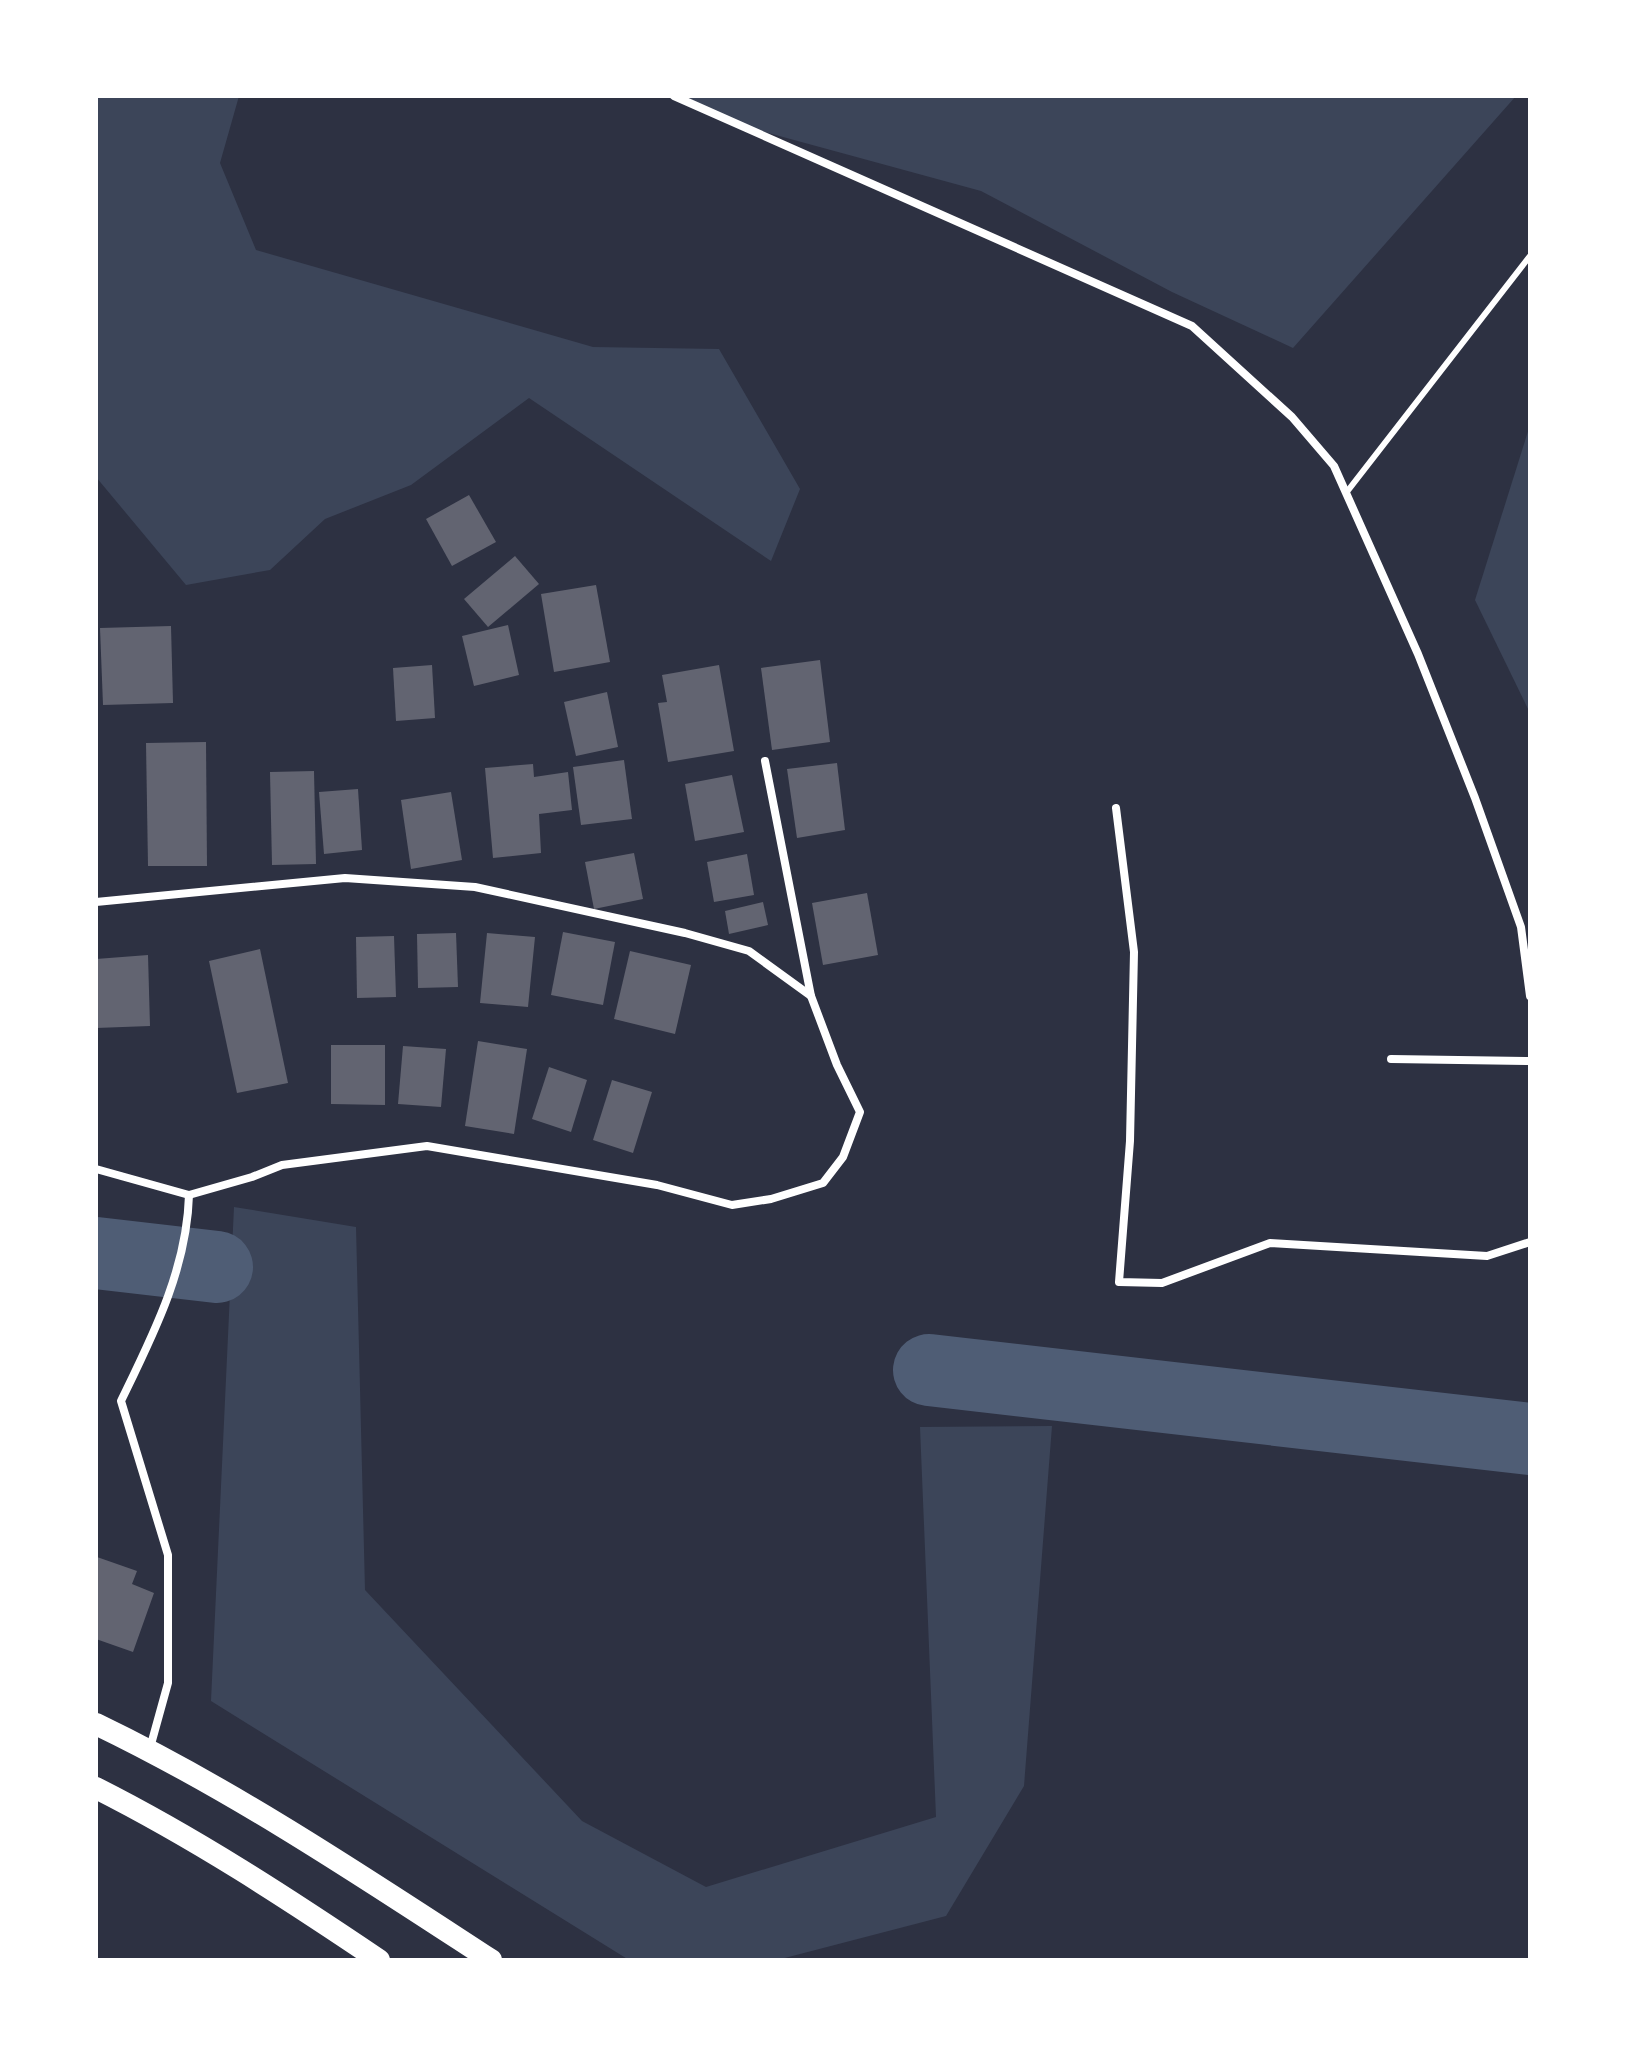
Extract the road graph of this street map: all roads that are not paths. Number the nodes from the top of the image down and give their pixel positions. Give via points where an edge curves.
1 (674, 96) edge
2 (1530, 256) edge
3 (1346, 493) junction
4 (765, 761) dead end
5 (1116, 808) dead end
6 (96, 902) edge
7 (811, 996) junction
8 (1530, 996) edge
9 (1391, 1059) dead end
10 (1530, 1061) edge
11 (96, 1169) edge
12 (189, 1195) junction
13 (1530, 1242) edge
14 (96, 1724) edge
15 (149, 1750) junction
16 (96, 1788) edge
17 (379, 1960) edge
18 (491, 1960) edge

1 - 3 street via 1192,326 1292,417 1334,466
2 - 3 lane
3 - 8 street via 1475,798 1521,927
4 - 7 street
5 - 13 street via 1134,952 1130,1141 1119,1282 1162,1283 1270,1243 1487,1256
6 - 7 street via 345,878 475,887 749,951
7 - 12 street via 860,1112 843,1157 823,1183 732,1205 657,1185 427,1146 282,1165
9 - 10 street
11 - 12 street
12 - 15 street via 188,1223 166,1308 121,1401 168,1555 168,1683
14 - 15 highway
15 - 18 highway via 282,1825
16 - 17 highway via 251,1874

